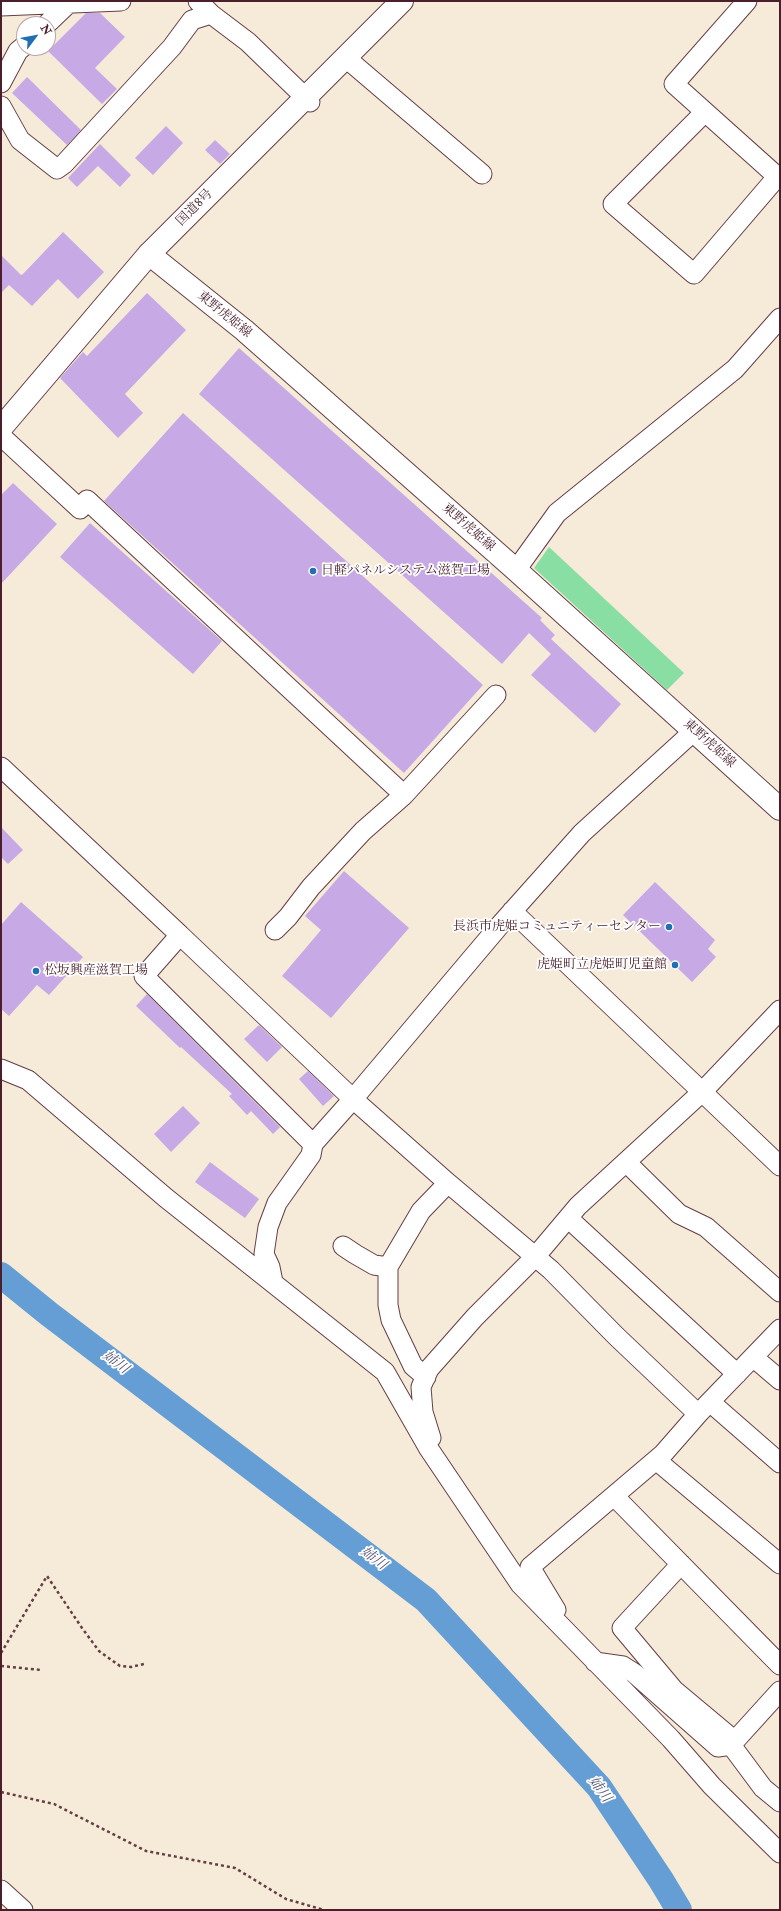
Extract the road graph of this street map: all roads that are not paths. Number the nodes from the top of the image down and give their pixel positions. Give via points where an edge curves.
1 (121, 1) edge
2 (198, 1) edge
3 (402, 1) edge
4 (747, 1) edge
5 (70, 2) edge
6 (1, 6) edge
7 (211, 14) junction
8 (55, 16) edge
9 (16, 55) edge
10 (346, 58) junction
11 (1, 84) edge
12 (308, 100) junction
13 (1, 106) edge
14 (705, 112) junction
15 (482, 174) dead end
16 (779, 178) edge
17 (149, 254) junction
18 (780, 318) edge
19 (1, 428) edge
20 (1, 436) edge
21 (516, 570) junction
22 (496, 695) dead end
23 (694, 731) junction
24 (1, 767) edge
25 (404, 795) junction
26 (780, 809) edge
27 (512, 911) junction
28 (275, 930) dead end
29 (180, 935) junction
30 (780, 1010) edge
31 (1, 1069) edge
32 (702, 1092) junction
33 (353, 1099) junction
34 (313, 1144) junction
35 (626, 1162) junction
36 (780, 1166) edge
37 (448, 1183) junction
38 (568, 1218) junction
39 (343, 1246) dead end
40 (535, 1257) junction
41 (388, 1268) junction
42 (273, 1282) junction
43 (780, 1292) edge
44 (780, 1329) edge
45 (753, 1357) junction
46 (737, 1374) junction
47 (426, 1376) junction
48 (780, 1380) edge
49 (704, 1408) junction
50 (435, 1457) junction
51 (656, 1460) junction
52 (780, 1463) edge
53 (614, 1496) junction
54 (681, 1564) junction
55 (780, 1564) edge
56 (568, 1634) junction
57 (595, 1662) junction
58 (780, 1665) edge
59 (780, 1691) edge
60 (733, 1743) junction
61 (780, 1802) edge
62 (773, 1841) edge
63 (780, 1853) edge
64 (1, 1890) edge
65 (23, 1910) edge

1 - 5 street
2 - 7 street
3 - 10 main road, 国道8号
4 - 14 street via 674,84
5 - 6 street
5 - 8 street
7 - 12 street via 248,42
7 - 13 street via 192,20 172,47 64,164 57,168 20,140
9 - 11 street
10 - 12 main road, 国道8号
10 - 15 street
12 - 17 main road, 国道8号
14 - 16 street
14 - 16 street via 613,204 694,274
17 - 19 main road, 国道8号
17 - 21 main road, 東野虎姫線 via 244,330
18 - 21 street via 735,369 557,513
20 - 25 street via 80,509 86,500
21 - 23 main road, 東野虎姫線
22 - 25 street
23 - 26 main road, 東野虎姫線
23 - 27 street via 582,833
24 - 29 street
25 - 28 street via 363,831
27 - 32 street
27 - 33 street
29 - 33 street
29 - 34 street via 144,976
30 - 32 street
31 - 42 street via 28,1080 166,1198
32 - 35 street
32 - 36 street
33 - 34 street
33 - 37 street
34 - 42 street via 311,1155 277,1203 268,1227 264,1254
35 - 38 street
35 - 43 street via 679,1214 706,1227
37 - 40 street
37 - 41 street via 421,1211
38 - 40 street
38 - 46 street
39 - 41 street via 374,1265
40 - 47 street via 475,1317 433,1364
40 - 49 street via 616,1336
41 - 47 street via 388,1305 391,1320 413,1366
42 - 50 street via 385,1372
44 - 45 street
45 - 46 street
45 - 48 street
46 - 49 street
47 - 50 street via 422,1387 423,1412
49 - 51 street
49 - 52 street
50 - 56 street via 520,1584
51 - 53 street
51 - 55 street
53 - 54 street
53 - 56 street via 530,1567 554,1605
54 - 58 street
54 - 60 street via 622,1628 674,1690
56 - 57 street
57 - 60 street via 622,1666 656,1691 718,1747
57 - 62 street via 671,1739 712,1786
59 - 60 street
60 - 61 street via 763,1788
62 - 63 street
64 - 65 street

